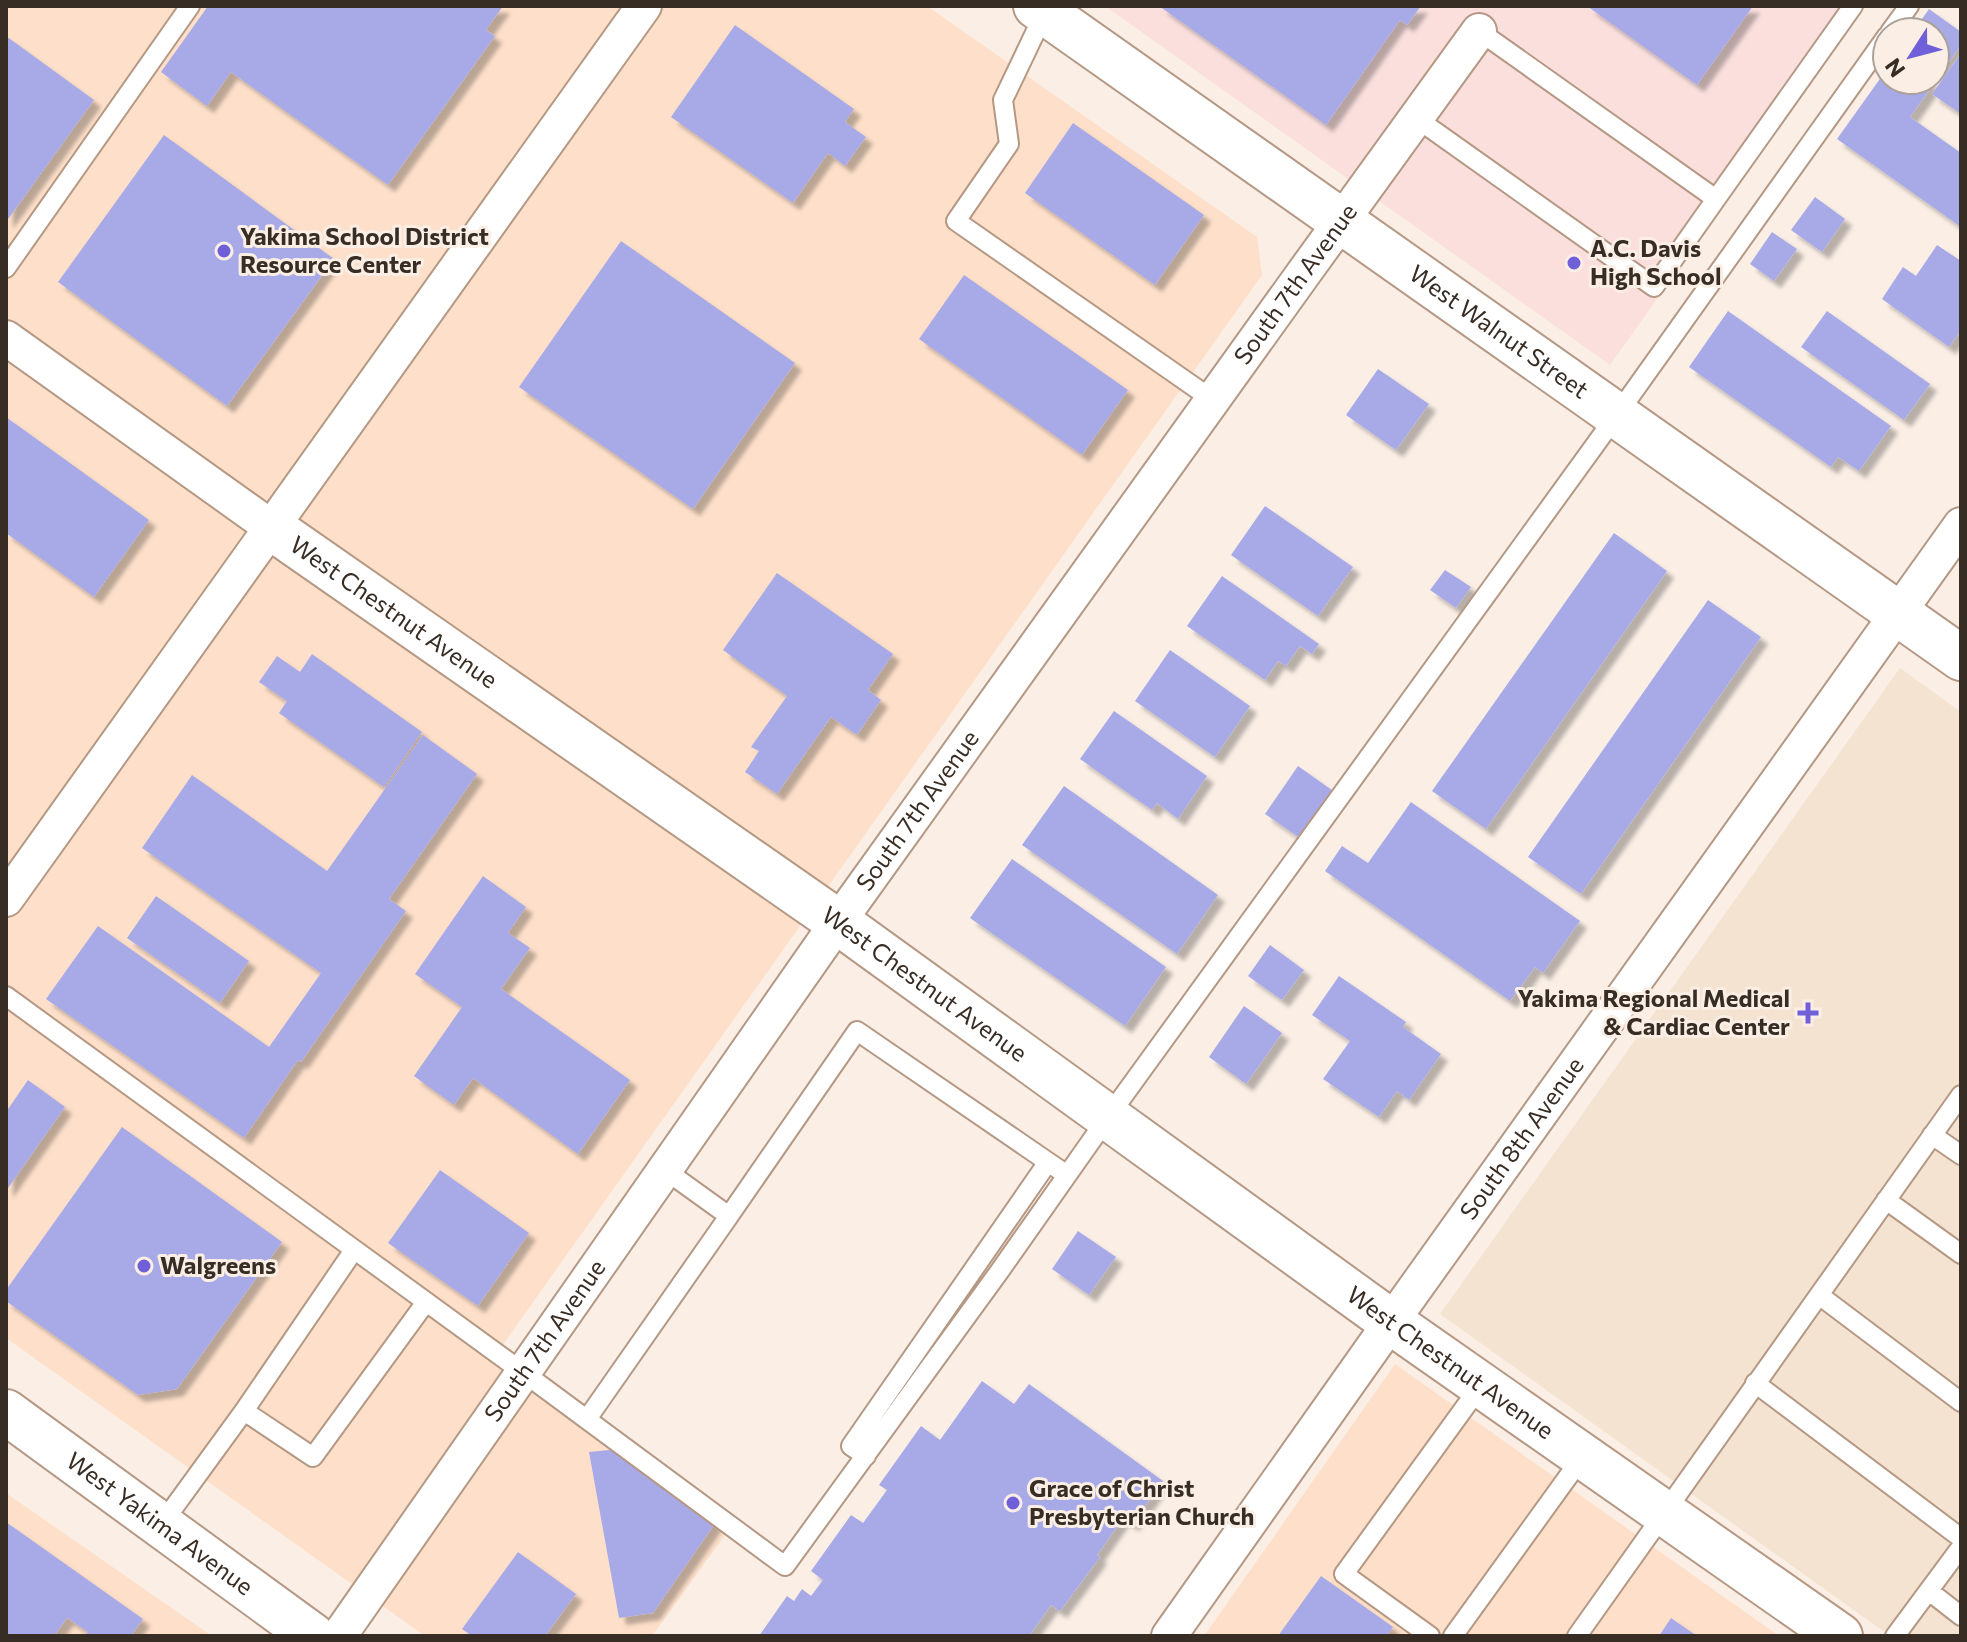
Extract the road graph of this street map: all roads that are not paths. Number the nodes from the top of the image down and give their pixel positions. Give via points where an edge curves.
1 (190, 6) edge
2 (644, 6) edge
3 (1853, 6) edge
4 (1041, 9) edge
5 (1479, 31) joint
6 (1871, 58) edge
7 (1416, 118) junction
8 (1716, 199) junction
9 (1341, 221) junction
10 (6, 268) edge
11 (6, 338) edge
12 (1213, 400) junction
13 (1616, 416) junction
14 (1961, 525) edge
15 (272, 528) junction
16 (1898, 614) junction
17 (1961, 658) edge
18 (6, 899) edge
19 (838, 922) junction
20 (6, 996) edge
21 (1961, 1095) edge
22 (1108, 1117) junction
23 (1932, 1135) junction
24 (1961, 1155) edge
25 (1048, 1162) junction
26 (665, 1170) junction
27 (1067, 1175) junction
28 (1886, 1200) junction
29 (729, 1216) junction
30 (354, 1250) junction
31 (1961, 1254) edge
32 (1819, 1295) junction
33 (426, 1302) junction
34 (1391, 1322) junction
35 (524, 1373) junction
36 (1755, 1383) junction
37 (1481, 1385) junction
38 (1961, 1402) edge
39 (244, 1411) junction
40 (6, 1412) edge
41 (587, 1419) junction
42 (866, 1456) junction
43 (1583, 1456) junction
44 (1664, 1513) junction
45 (161, 1525) junction
46 (1961, 1538) edge
47 (1961, 1547) edge
48 (1929, 1591) junction
49 (1961, 1616) edge
50 (313, 1636) edge
51 (339, 1636) edge
52 (1169, 1636) edge
53 (1430, 1636) edge
54 (1453, 1636) edge
55 (1577, 1636) edge
56 (1840, 1636) edge
57 (1895, 1636) edge

1 - 10 lane
2 - 15 street
3 - 8 lane
4 - 9 street, West Walnut Street
4 - 12 lane via 1003,100 1009,144 956,221
5 - 7 street, South 7th Avenue
5 - 8 lane
6 - 13 lane
7 - 8 lane via 1654,287
7 - 9 street, South 7th Avenue
9 - 12 street, South 7th Avenue
9 - 13 street, West Walnut Street
11 - 15 street, West Chestnut Avenue
12 - 19 street, South 7th Avenue
13 - 16 street, West Walnut Street
13 - 22 lane
14 - 16 street, South 8th Avenue
15 - 18 street
15 - 19 street, West Chestnut Avenue
16 - 17 street, West Walnut Street
16 - 34 street, South 8th Avenue
19 - 22 street, West Chestnut Avenue
19 - 26 street, South 7th Avenue
20 - 30 lane
21 - 23 lane
22 - 27 lane
22 - 34 street, West Chestnut Avenue
23 - 24 lane
23 - 28 lane
25 - 27 lane
25 - 29 lane via 857,1031
25 - 42 lane via 851,1446
26 - 29 lane
26 - 35 street, South 7th Avenue
27 - 42 lane
28 - 31 lane
28 - 32 lane
29 - 41 lane
30 - 33 lane
30 - 39 lane
32 - 36 lane
32 - 38 lane
33 - 35 lane
33 - 39 lane via 313,1457
34 - 37 street, West Chestnut Avenue
34 - 52 street, South 8th Avenue
35 - 41 lane
35 - 51 street, South 7th Avenue
36 - 44 lane
36 - 46 lane
37 - 43 street, West Chestnut Avenue
37 - 53 lane via 1344,1574
39 - 45 lane
40 - 45 street, West Yakima Avenue
41 - 42 lane via 785,1566
43 - 44 street, West Chestnut Avenue
43 - 54 lane
44 - 55 lane
44 - 56 street, West Chestnut Avenue
45 - 50 street, West Yakima Avenue
47 - 48 lane
48 - 49 lane
48 - 57 lane

